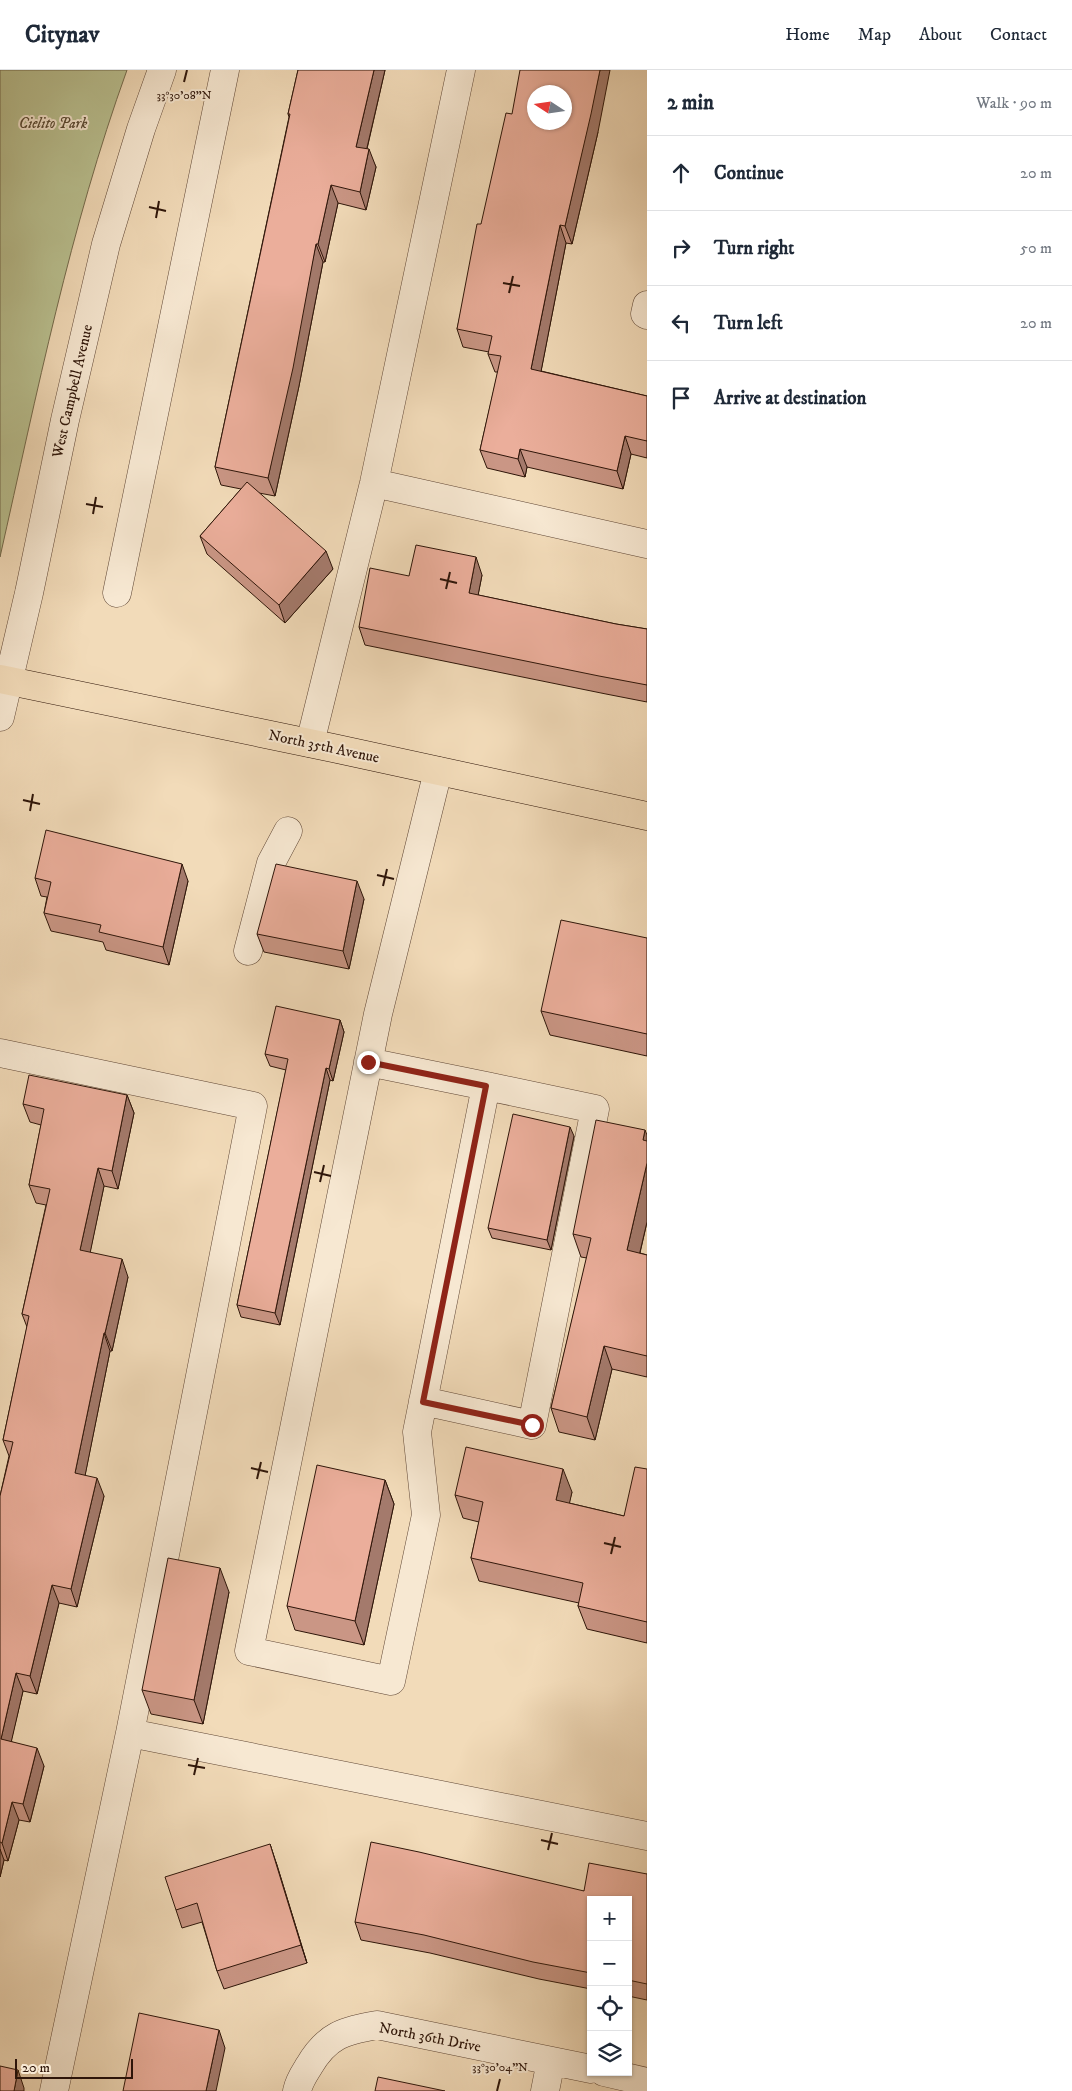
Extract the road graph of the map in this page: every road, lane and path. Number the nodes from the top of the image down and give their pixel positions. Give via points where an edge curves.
1 (162, 70) edge
2 (226, 70) edge
3 (461, 70) edge
4 (374, 483) junction
5 (647, 544) edge
6 (117, 593) dead end
7 (4, 680) edge
8 (0, 717) edge
9 (310, 743) junction
10 (438, 770) junction
11 (647, 816) edge
12 (288, 831) dead end
13 (248, 950) dead end
14 (0, 1053) edge
15 (368, 1062) junction
16 (486, 1086) junction
17 (423, 1402) junction
18 (130, 1733) junction
19 (647, 1836) edge
20 (551, 2060) junction
21 (587, 2068) edge
22 (621, 2076) edge
23 (647, 2082) edge
24 (54, 2091) edge
25 (297, 2091) edge
26 (545, 2091) edge

1 - 7 street, West Campbell Avenue via 106,244 29,593
2 - 6 street
3 - 4 street
4 - 5 street
4 - 9 street
7 - 8 street, West Campbell Avenue
7 - 9 main road, North 35th Avenue
9 - 10 main road, North 35th Avenue
10 - 11 main road, North 35th Avenue
10 - 15 street
12 - 13 street via 271,864
14 - 18 street via 253,1106
15 - 16 street
15 - 17 street via 249,1651 391,1681 426,1515 417,1432
16 - 17 street
16 - 17 street via 595,1109 559,1291 532,1425
18 - 19 street
18 - 24 street
20 - 21 street, North 36th Drive
20 - 25 street, North 36th Drive via 377,2025 354,2029 329,2040 315,2055 298,2083
20 - 26 street
22 - 23 street

